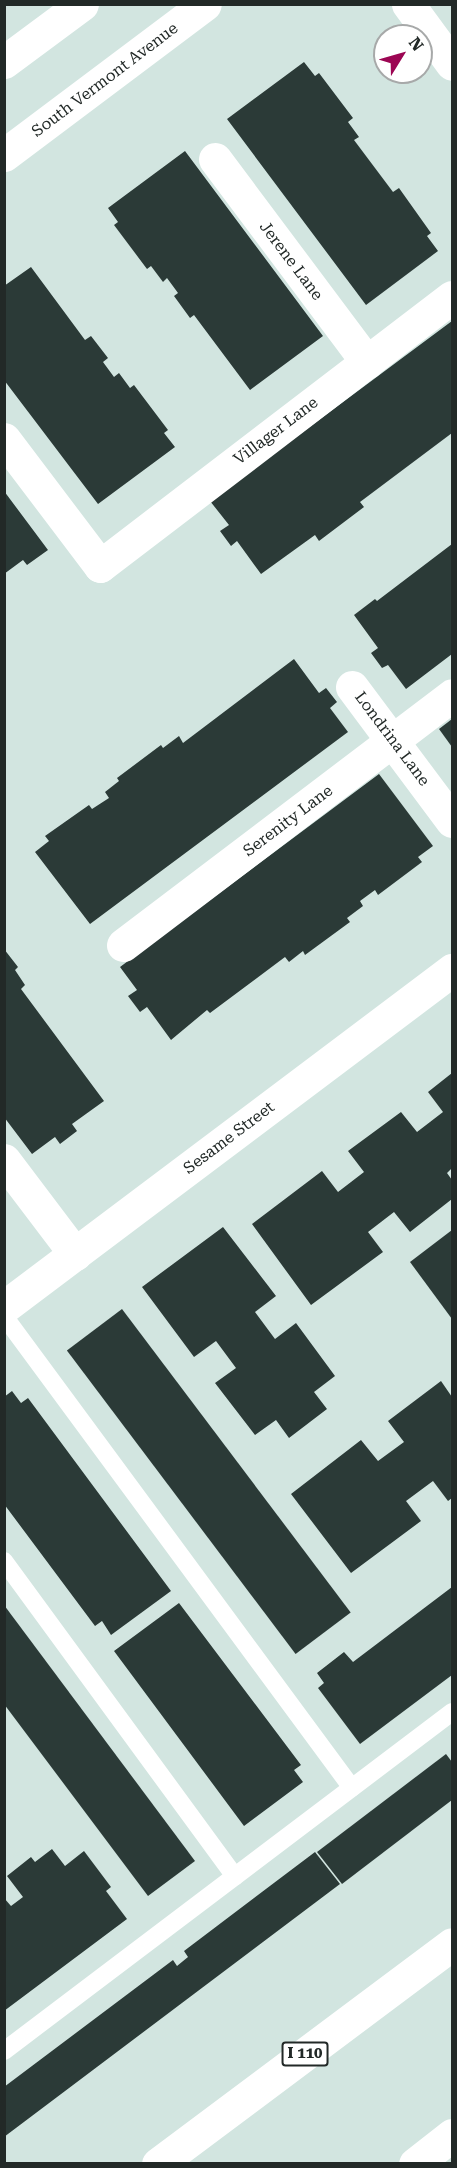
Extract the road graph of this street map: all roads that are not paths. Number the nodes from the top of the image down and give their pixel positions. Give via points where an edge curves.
1 (82, 4) edge
2 (205, 4) edge
3 (408, 4) edge
4 (4, 62) edge
5 (453, 64) edge
6 (4, 155) edge
7 (216, 159) dead end
8 (453, 297) edge
9 (367, 362) junction
10 (5, 440) edge
11 (352, 687) dead end
12 (453, 696) edge
13 (393, 743) junction
14 (453, 821) edge
15 (123, 945) dead end
16 (453, 970) edge
17 (4, 1160) edge
18 (75, 1254) junction
19 (4, 1306) edge
20 (4, 1316) edge
21 (4, 1562) edge
22 (453, 1712) edge
23 (352, 1788) junction
24 (235, 1877) junction
25 (453, 1944) edge
26 (4, 2051) edge
27 (453, 2135) edge
28 (158, 2163) edge
29 (415, 2163) edge

1 - 4 main road
2 - 6 main road, South Vermont Avenue
3 - 5 main road
7 - 9 main road, Jerene Lane
8 - 9 main road, Villager Lane
9 - 10 main road, Villager Lane via 100,566
11 - 13 main road, Londrina Lane
12 - 13 main road, Serenity Lane
13 - 14 main road, Londrina Lane
13 - 15 main road, Serenity Lane
16 - 18 main road, Sesame Street
17 - 18 main road
18 - 19 main road, Sesame Street
20 - 23 lane
21 - 24 lane
22 - 23 lane
23 - 24 lane
24 - 26 lane
25 - 28 main road, I 110
27 - 29 main road

